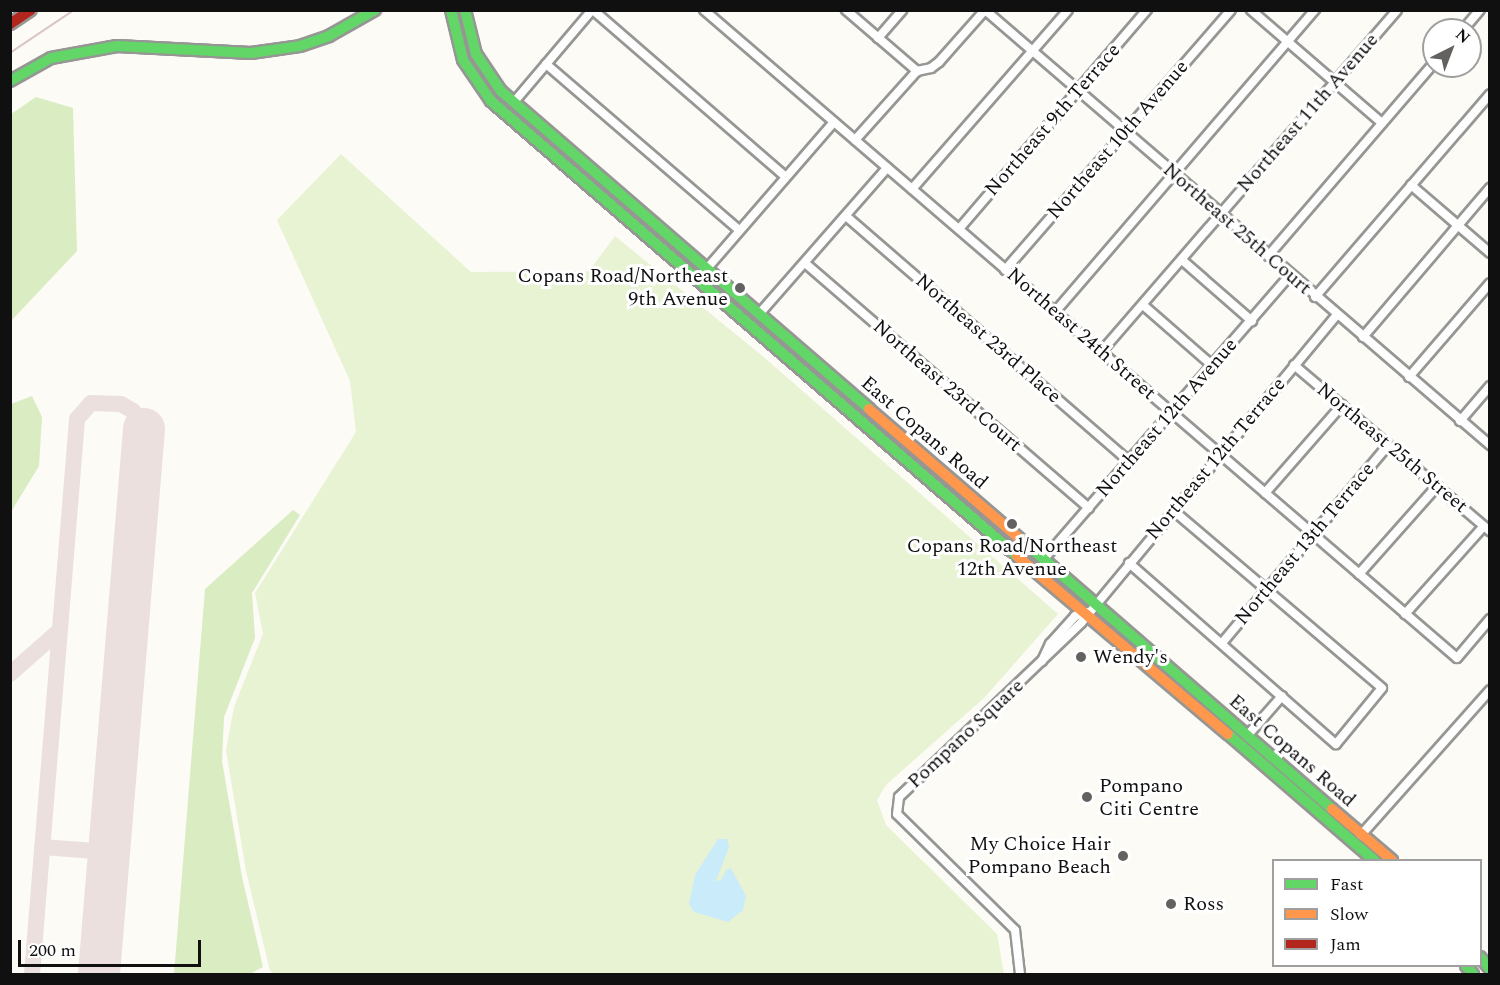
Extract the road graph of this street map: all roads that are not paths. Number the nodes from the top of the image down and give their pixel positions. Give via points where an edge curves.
1 (31, 10) edge
2 (375, 10) edge
3 (451, 10) edge
4 (465, 10) edge
5 (592, 10) edge
6 (704, 10) edge
7 (846, 10) edge
8 (902, 10) edge
9 (985, 10) edge
10 (1068, 10) edge
11 (1147, 10) edge
12 (1231, 10) edge
13 (1251, 10) edge
14 (1315, 10) edge
15 (1397, 10) edge
16 (10, 24) edge
17 (878, 38) junction
18 (1288, 43) junction
19 (1032, 51) junction
20 (546, 64) junction
21 (917, 71) junction
22 (1422, 77) edge
23 (10, 81) edge
24 (1335, 83) junction
25 (1078, 91) junction
26 (1490, 94) edge
27 (514, 102) junction
28 (834, 122) junction
29 (1382, 123) junction
30 (1124, 131) junction
31 (855, 140) junction
32 (887, 168) junction
33 (1175, 175) junction
34 (786, 177) junction
35 (1410, 185) junction
36 (912, 189) junction
37 (1490, 189) edge
38 (1221, 215) junction
39 (846, 216) junction
40 (1457, 225) junction
41 (959, 229) junction
42 (739, 230) junction
43 (1490, 253) edge
44 (1268, 256) junction
45 (1182, 260) junction
46 (805, 263) junction
47 (707, 268) junction
48 (1005, 270) junction
49 (1290, 276) junction
50 (697, 280) junction
51 (1490, 283) edge
52 (1315, 297) junction
53 (1143, 305) junction
54 (1055, 312) junction
55 (760, 313) junction
56 (1337, 315) junction
57 (1252, 321) junction
58 (1362, 337) junction
59 (1101, 352) junction
60 (1294, 365) junction
61 (1213, 366) junction
62 (1409, 377) junction
63 (1490, 386) edge
64 (1342, 405) junction
65 (1172, 413) junction
66 (1460, 421) junction
67 (1490, 445) edge
68 (1388, 446) junction
69 (1221, 456) junction
70 (1130, 462) junction
71 (1437, 486) junction
72 (1265, 493) junction
73 (1089, 508) junction
74 (1175, 512) junction
75 (1486, 529) edge
76 (1313, 534) junction
77 (1043, 560) junction
78 (1129, 563) junction
79 (1359, 574) junction
80 (1267, 590) junction
81 (1091, 608) junction
82 (1405, 614) junction
83 (1490, 619) edge
84 (1222, 643) junction
85 (1490, 690) edge
86 (1282, 696) junction
87 (1245, 741) junction
88 (1361, 835) junction
89 (1372, 859) edge
90 (1390, 859) edge
91 (1020, 975) edge

1 - 16 main road
2 - 23 main road via 329,36 300,46 251,53 117,46 51,58
3 - 50 main road, East Copans Road via 463,60 491,101
4 - 27 main road, East Copans Road via 484,71
5 - 20 street
5 - 34 street
6 - 28 street, Northeast 24th Street
7 - 17 street
8 - 17 street
9 - 19 street, Northeast 25th Court
9 - 21 street via 939,62
10 - 19 street
11 - 25 street, Northeast 9th Terrace
12 - 30 street, Northeast 10th Avenue
13 - 18 street
14 - 18 street
15 - 24 street, Northeast 11th Avenue
17 - 21 street
18 - 24 street
18 - 33 street
19 - 25 street, Northeast 25th Court
19 - 36 street
20 - 27 street
20 - 42 street
21 - 31 street
22 - 29 street
24 - 29 street
24 - 38 street, Northeast 11th Avenue
25 - 30 street, Northeast 25th Court
25 - 41 street, Northeast 9th Terrace
26 - 35 street
27 - 47 main road, East Copans Road
28 - 31 street, Northeast 24th Street
28 - 34 street
29 - 44 street
30 - 33 street, Northeast 25th Court
30 - 48 street, Northeast 10th Avenue
31 - 32 street, Northeast 24th Street
32 - 36 street, Northeast 24th Street
32 - 39 street
33 - 38 street, Northeast 25th Court
33 - 54 street
34 - 42 street
35 - 40 street
35 - 52 street
36 - 41 street, Northeast 24th Street
37 - 40 street
38 - 44 street, Northeast 25th Court
38 - 45 street, Northeast 11th Avenue
39 - 46 street
39 - 70 street, Northeast 23rd Place
40 - 43 street
40 - 58 street
41 - 48 street, Northeast 24th Street
42 - 47 street
44 - 49 street, Northeast 25th Court
45 - 53 street, Northeast 11th Avenue
45 - 57 street
46 - 55 street
46 - 73 street, Northeast 23rd Court
47 - 50 street
47 - 55 main road, East Copans Road
48 - 54 street, Northeast 24th Street
49 - 52 street, Northeast 25th Court
49 - 57 street, Northeast 12th Avenue
50 - 81 main road, East Copans Road via 989,533
51 - 62 street
52 - 56 street, Northeast 25th Court
53 - 59 street, Northeast 11th Avenue
53 - 61 street
54 - 59 street, Northeast 24th Street
55 - 77 main road, East Copans Road
56 - 58 street, Northeast 25th Court
56 - 60 street, Northeast 12th Terrace
57 - 61 street, Northeast 12th Avenue
58 - 62 street, Northeast 25th Court
59 - 65 street, Northeast 24th Street
60 - 64 street, Northeast 25th Street
60 - 69 street, Northeast 12th Terrace
61 - 65 street, Northeast 12th Avenue
62 - 66 street, Northeast 25th Court
63 - 66 street
64 - 68 street, Northeast 25th Street
64 - 72 street
65 - 69 street, Northeast 24th Street
65 - 70 street, Northeast 12th Avenue
66 - 67 street, Northeast 25th Court
68 - 71 street, Northeast 25th Street
68 - 76 street, Northeast 13th Terrace
69 - 72 street, Northeast 24th Street
69 - 74 street, Northeast 12th Terrace
70 - 73 street, Northeast 12th Avenue
71 - 75 street, Northeast 25th Street
71 - 79 street
72 - 76 street, Northeast 24th Street
73 - 77 street, Northeast 12th Avenue
74 - 78 street, Northeast 12th Terrace
74 - 80 street
75 - 82 street
76 - 79 street, Northeast 24th Street
76 - 80 street, Northeast 13th Terrace
77 - 81 main road, East Copans Road
78 - 81 street, Northeast 12th Terrace
78 - 84 street
79 - 82 street, Northeast 24th Street
80 - 84 street, Northeast 13th Terrace
80 - 86 street via 1382,688 1336,744
81 - 87 main road, East Copans Road
81 - 87 main road, East Copans Road via 1230,734
81 - 91 street, Pompano Square via 1075,616 1050,644 1041,662 899,796 896,805 897,814 1015,930
82 - 83 street, Northeast 24th Street via 1457,658
84 - 86 street
85 - 88 street
86 - 87 street
87 - 88 main road, East Copans Road via 1261,748
87 - 89 main road, East Copans Road
88 - 90 main road, East Copans Road

